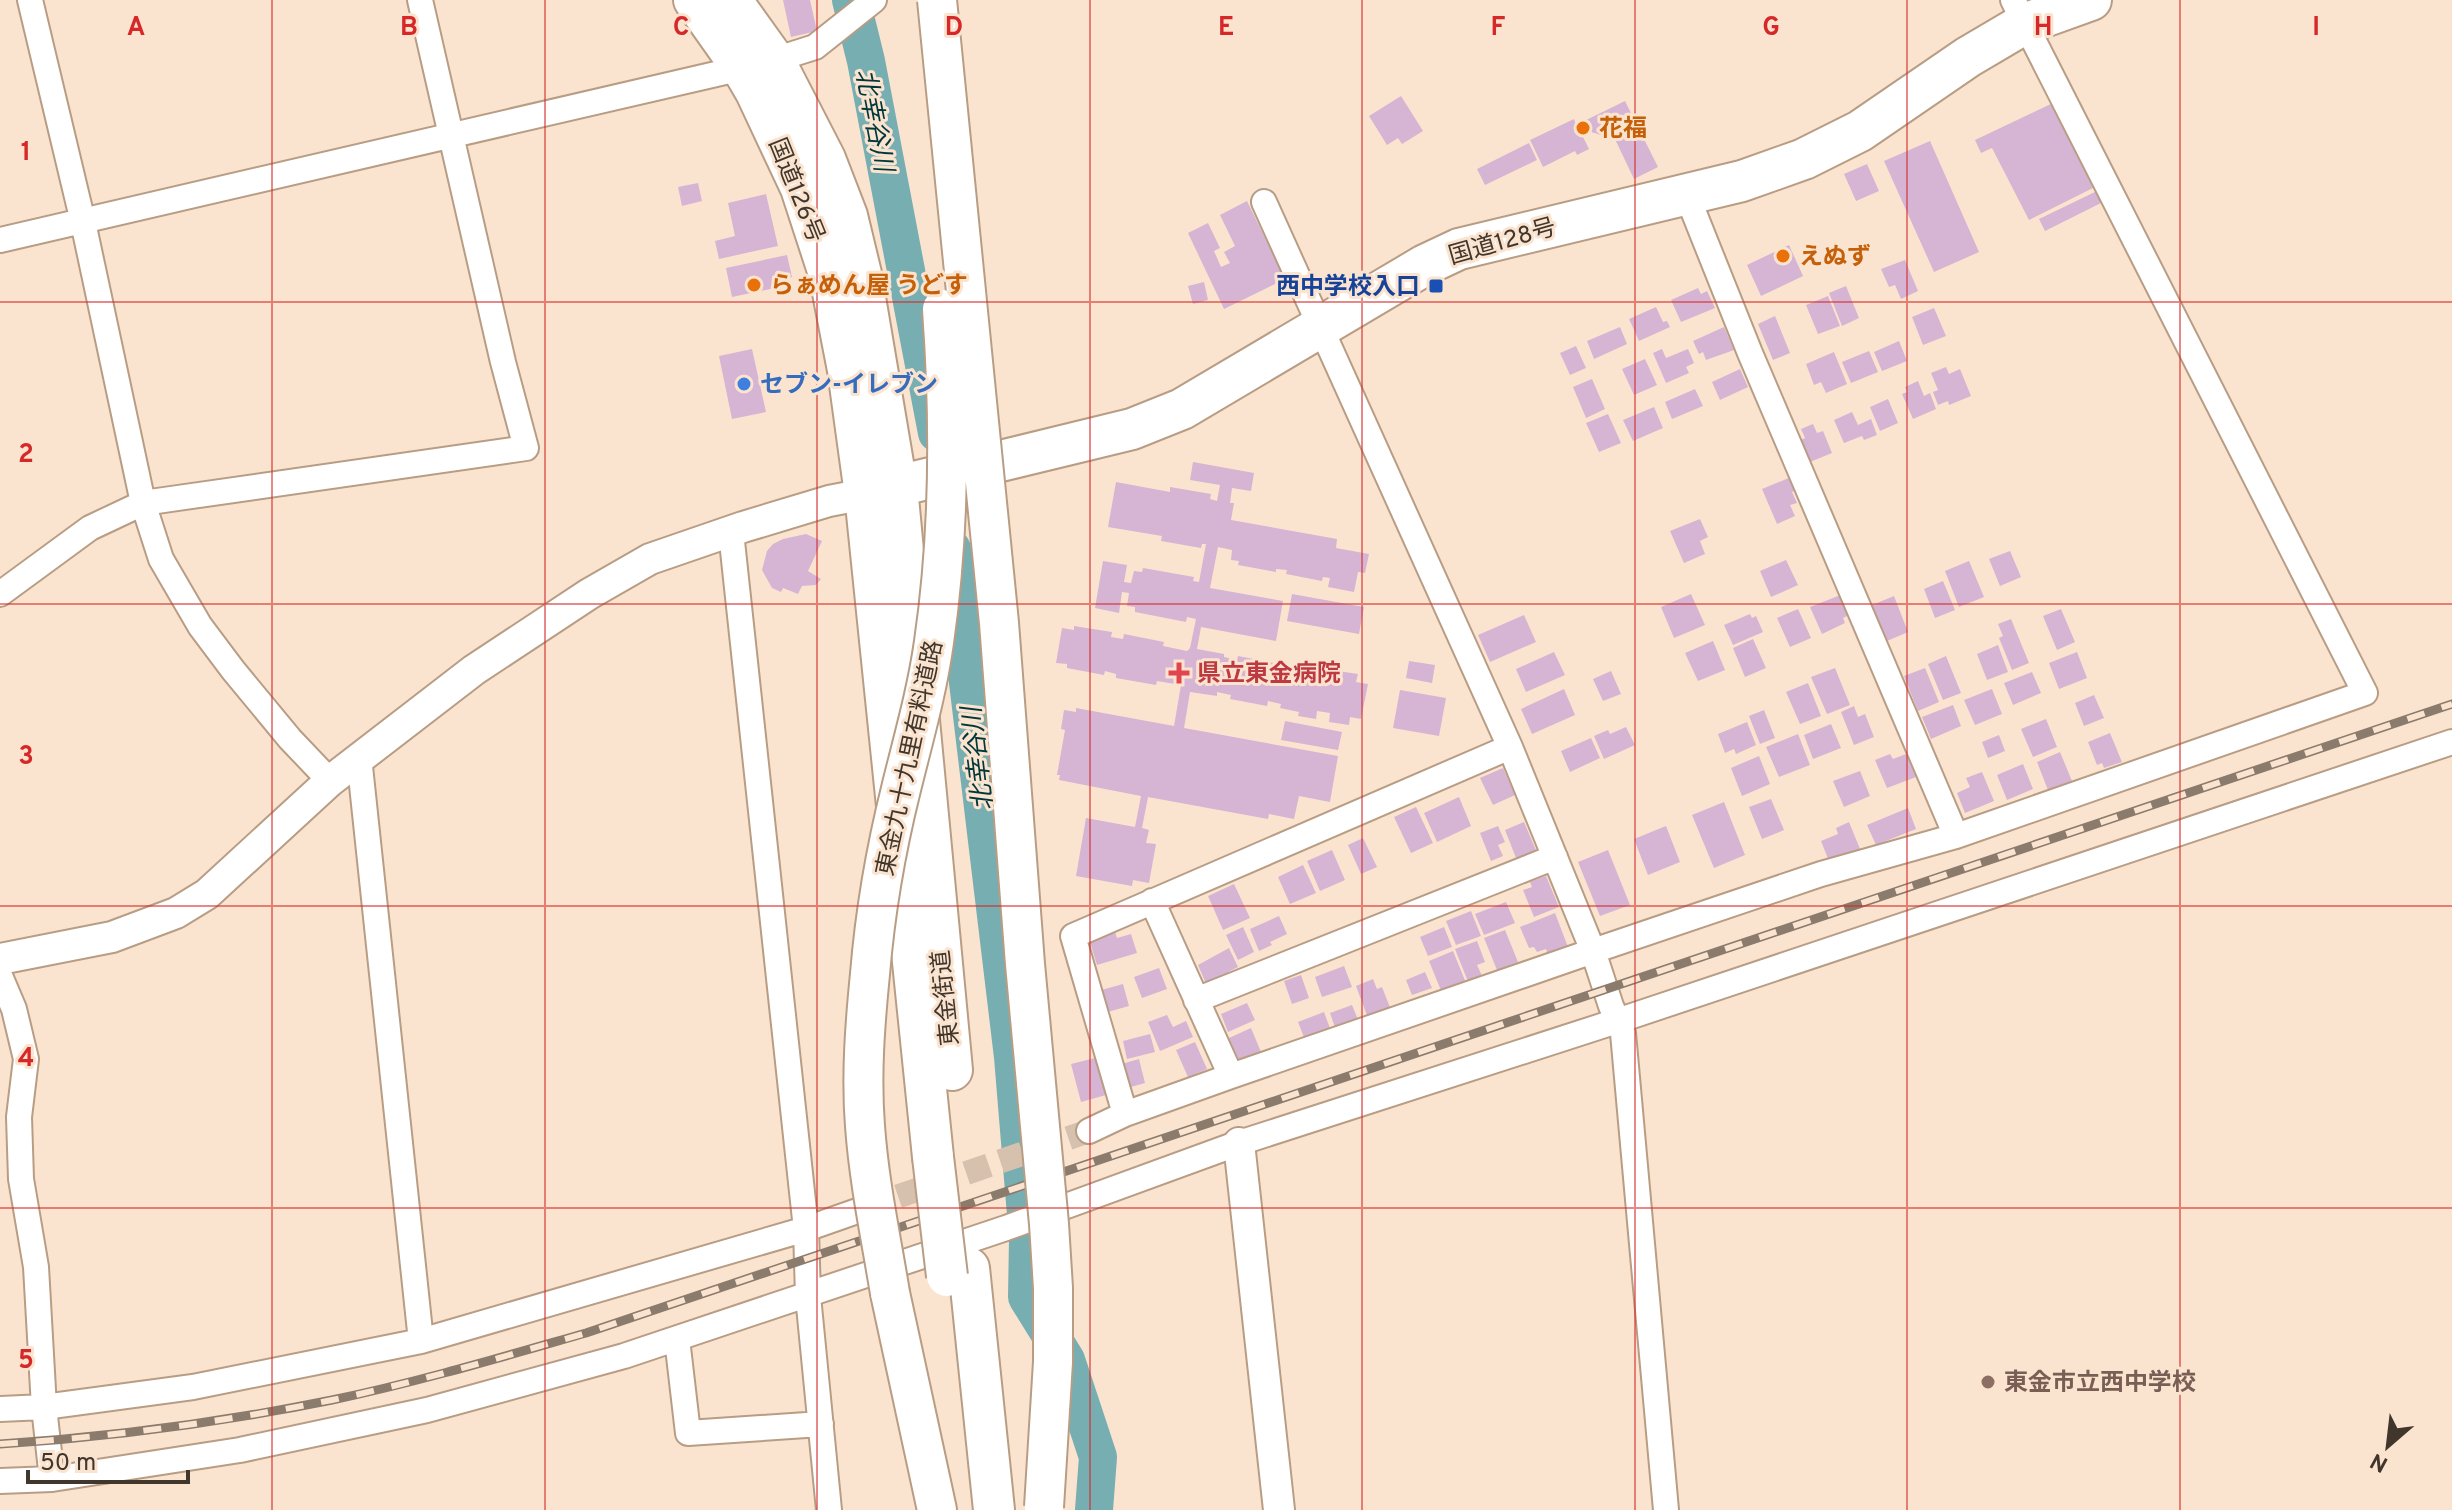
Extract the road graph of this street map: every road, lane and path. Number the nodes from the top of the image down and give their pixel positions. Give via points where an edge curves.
1 (30, 0) edge
2 (420, 0) edge
3 (694, 0) edge
4 (731, 0) edge
5 (874, 0) edge
6 (924, 0) edge
7 (937, 0) edge
8 (2091, 0) edge
9 (2018, 12) edge
10 (758, 64) junction
11 (452, 136) junction
12 (1686, 193) junction
13 (1264, 202) dead end
14 (83, 222) junction
15 (0, 240) edge
16 (1321, 325) junction
17 (881, 490) junction
18 (143, 503) junction
19 (731, 532) junction
20 (0, 594) edge
21 (2452, 742) edge
22 (1510, 747) junction
23 (359, 757) junction
24 (330, 781) junction
25 (1956, 836) junction
26 (1555, 857) junction
27 (1152, 901) junction
28 (1593, 951) junction
29 (0, 959) edge
30 (0, 976) edge
31 (1196, 1000) junction
32 (1617, 1021) junction
33 (1231, 1076) junction
34 (1125, 1114) junction
35 (1089, 1131) tunnel mouth
36 (1239, 1143) junction
37 (863, 1209) tunnel mouth
38 (806, 1229) junction
39 (958, 1272) junction
40 (808, 1296) junction
41 (677, 1339) junction
42 (421, 1341) junction
43 (44, 1407) junction
44 (0, 1409) edge
45 (821, 1424) junction
46 (52, 1479) junction
47 (0, 1481) edge
48 (1044, 1508) edge
49 (829, 1510) edge
50 (937, 1510) edge
51 (972, 1510) edge
52 (994, 1510) edge
53 (1279, 1510) edge
54 (1666, 1510) edge

1 - 14 street
2 - 11 street
3 - 10 highway, 国道126号
4 - 10 highway, 国道126号
5 - 10 street via 815,47
6 - 50 main road, 東金九十九里有料道路, bridge via 938,176 946,524 934,642 900,793 870,972 865,1125 890,1293
7 - 48 main road, bridge via 1000,638 1049,1224 1053,1362
8 - 9 highway, 国道128号
9 - 12 highway, 国道128号 via 1968,57 1860,131 1804,159
9 - 25 street via 2365,693
10 - 11 street
10 - 17 highway, 国道126号 via 830,277 848,370
11 - 14 street
11 - 18 street via 526,448
12 - 16 highway, 国道128号 via 1459,249
12 - 25 street
13 - 16 street
14 - 15 street
14 - 18 street
16 - 17 highway, 国道128号 via 1182,409 1132,429
16 - 22 street
17 - 19 street
17 - 39 highway, 東金街道, bridge
18 - 20 street via 90,528
18 - 24 street via 161,559 200,626
19 - 23 street via 650,559 589,594 474,670
19 - 38 street
21 - 32 street
22 - 26 street
22 - 27 street
23 - 24 street
23 - 42 street
24 - 29 street via 207,894 176,913 112,937
25 - 28 street via 1821,874
26 - 28 street
26 - 31 street
27 - 31 street
27 - 34 street via 1073,936
28 - 32 street
28 - 33 street
30 - 43 street via 26,1059 19,1117 21,1179 36,1267
31 - 33 street
32 - 36 street
32 - 54 street via 1626,1054
33 - 34 street
34 - 35 street
36 - 40 street
36 - 53 street
37 - 38 street
38 - 40 street
38 - 42 street
39 - 51 highway, 東金街道
39 - 52 highway, 東金街道
40 - 41 street
40 - 45 street
41 - 45 street via 688,1433
41 - 46 street via 427,1410 240,1450
42 - 43 street via 193,1387
43 - 44 street
43 - 46 street
45 - 49 street
46 - 47 street

